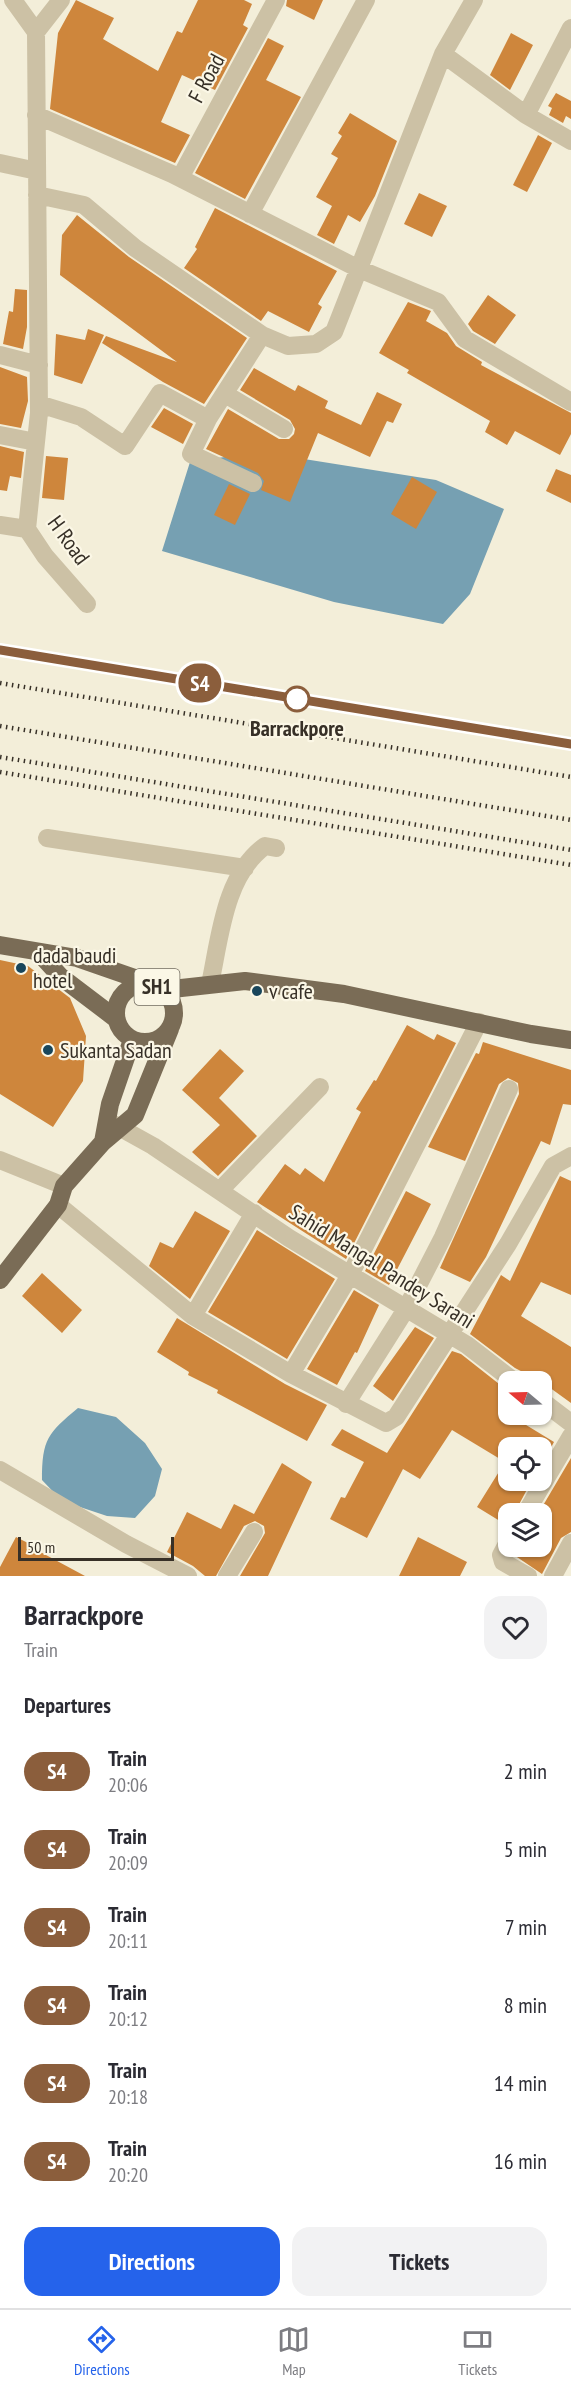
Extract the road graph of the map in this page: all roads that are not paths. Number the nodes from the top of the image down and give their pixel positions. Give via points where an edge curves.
1 (13, 0) edge
2 (61, 0) edge
3 (276, 0) edge
4 (366, 0) edge
5 (474, 0) edge
6 (571, 27) edge
7 (36, 32) junction
8 (443, 54) junction
9 (36, 115) junction
10 (526, 115) junction
11 (571, 141) edge
12 (0, 163) edge
13 (37, 171) junction
14 (180, 178) junction
15 (37, 195) junction
16 (250, 214) junction
17 (359, 269) junction
18 (262, 335) junction
19 (0, 355) edge
20 (39, 365) junction
21 (225, 394) junction
22 (571, 402) edge
23 (39, 404) junction
24 (208, 419) junction
25 (284, 429) dead end
26 (0, 435) edge
27 (36, 442) junction
28 (253, 483) dead end
29 (0, 525) edge
30 (27, 529) junction
31 (87, 604) dead end
32 (47, 838) dead end
33 (276, 848) dead end
34 (245, 868) junction
35 (0, 945) edge
36 (39, 952) junction
37 (210, 984) junction
38 (157, 987) junction
39 (115, 1018) junction
40 (479, 1022) junction
41 (170, 1029) junction
42 (132, 1040) junction
43 (571, 1040) edge
44 (320, 1088) dead end
45 (509, 1089) dead end
46 (113, 1124) junction
47 (571, 1156) edge
48 (0, 1160) edge
49 (64, 1186) junction
50 (223, 1192) junction
51 (58, 1205) junction
52 (254, 1213) junction
53 (350, 1275) junction
54 (0, 1280) edge
55 (406, 1309) junction
56 (194, 1316) junction
57 (448, 1336) junction
58 (500, 1371) edge
59 (291, 1374) junction
60 (346, 1404) junction
61 (552, 1409) edge
62 (571, 1423) edge
63 (571, 1436) edge
64 (0, 1470) edge
65 (531, 1503) edge
66 (254, 1532) dead end
67 (571, 1543) edge
68 (502, 1557) edge
69 (188, 1576) edge
70 (227, 1576) edge
71 (528, 1576) edge
72 (553, 1576) edge

1 - 7 street
2 - 7 street
3 - 14 street, F Road
4 - 16 street
5 - 8 street
6 - 10 street
7 - 9 street, H Road
8 - 10 street
8 - 17 street
9 - 13 street, H Road
9 - 14 street
10 - 11 street
12 - 13 street
13 - 15 street, H Road
14 - 16 street
15 - 18 street via 84,205 135,248
15 - 20 street, H Road
16 - 17 street
17 - 18 street via 333,332 315,344 288,346
17 - 22 street via 438,302 465,339
18 - 21 street
19 - 20 street
20 - 23 street, H Road
21 - 24 street
21 - 25 street
23 - 24 street via 81,417 125,446 160,393
23 - 27 street, H Road
24 - 28 street via 191,454
26 - 27 street
27 - 30 street, H Road
29 - 30 street
30 - 31 street, H Road
32 - 34 street
33 - 34 street via 265,846
34 - 37 street via 231,891
35 - 36 main road, SH1
36 - 38 main road, SH1 via 77,958
36 - 39 main road, SH1 via 61,977
37 - 38 main road
37 - 40 main road via 245,981 344,994
38 - 39 main road, SH1 via 136,985 124,992 116,1004
38 - 41 main road, SH1 via 172,1001
39 - 42 main road, SH1 via 121,1031
40 - 43 main road
40 - 53 street
41 - 42 main road, SH1 via 159,1039 146,1043
41 - 46 main road, SH1 via 135,1115
42 - 46 main road
44 - 50 street via 226,1184
45 - 55 street
46 - 49 main road, SH1 via 103,1142
46 - 50 street, Sahid Mangal Pandey Sarani
47 - 57 street via 553,1166
48 - 49 street
49 - 51 main road, SH1
50 - 52 street, Sahid Mangal Pandey Sarani
51 - 54 main road, SH1
51 - 56 street
52 - 53 street, Sahid Mangal Pandey Sarani
52 - 56 street
53 - 55 street, Sahid Mangal Pandey Sarani
53 - 59 street
55 - 57 street, Sahid Mangal Pandey Sarani
55 - 60 street
56 - 59 street
57 - 58 street, Sahid Mangal Pandey Sarani
57 - 60 street via 390,1422 380,1423
59 - 60 street
61 - 62 street
63 - 65 street
64 - 69 street
66 - 70 street
67 - 72 street
68 - 71 street via 503,1562

